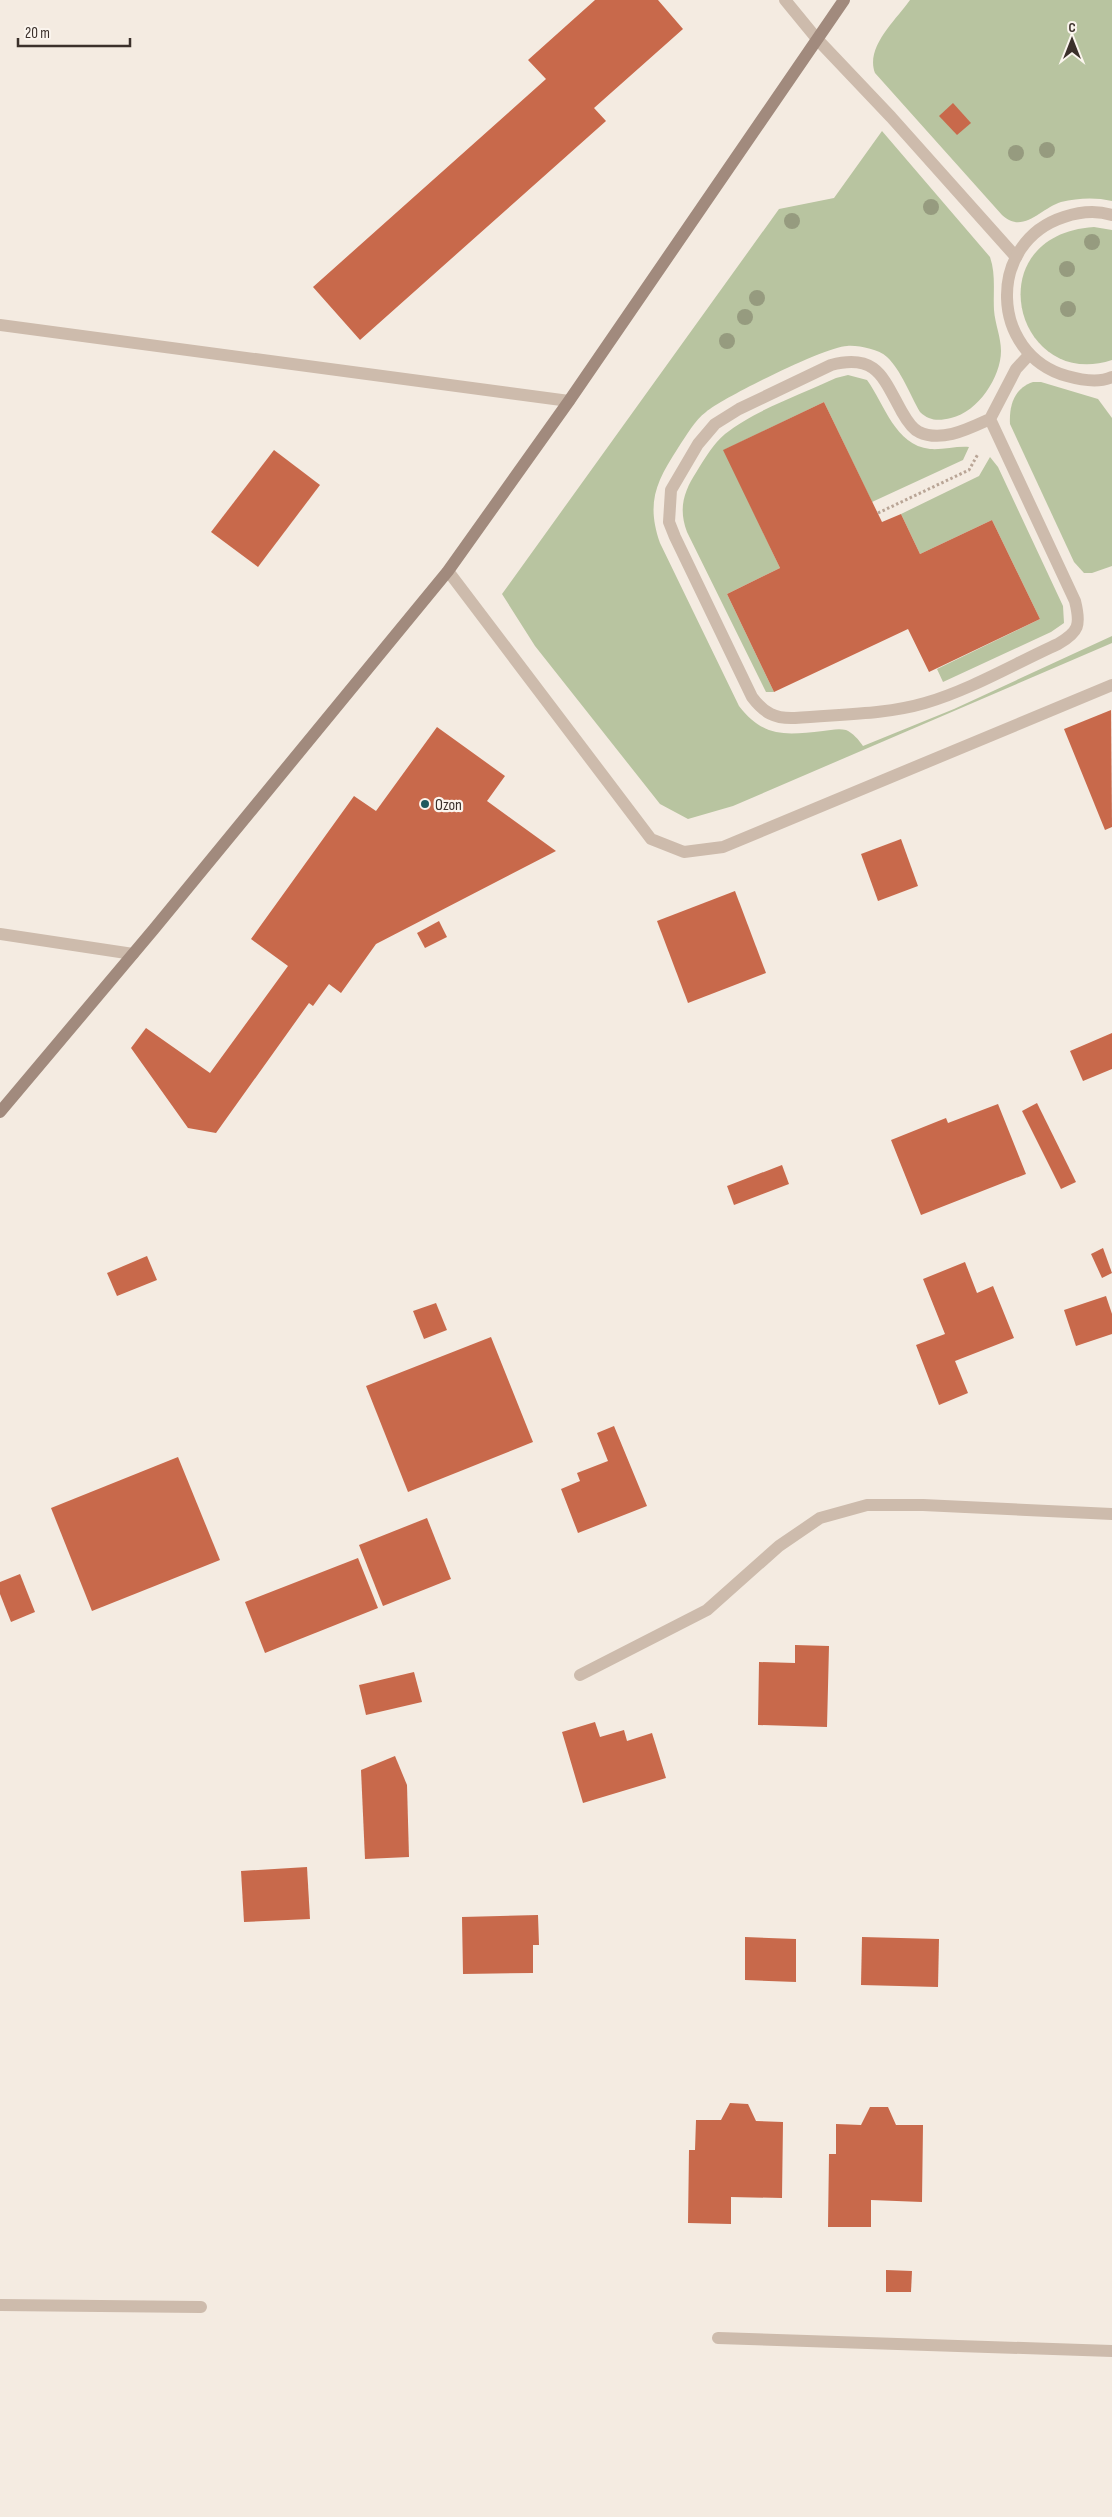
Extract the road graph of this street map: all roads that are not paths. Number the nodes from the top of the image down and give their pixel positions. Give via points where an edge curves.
1 (785, 0) edge
2 (844, 0) edge
3 (817, 39) junction
4 (1112, 215) edge
5 (1016, 257) junction
6 (0, 325) edge
7 (1029, 355) junction
8 (1112, 377) edge
9 (569, 401) junction
10 (990, 419) junction
11 (448, 570) junction
12 (1112, 685) edge
13 (0, 934) edge
14 (133, 954) junction
15 (0, 1112) edge
16 (1112, 1514) edge
17 (580, 1675) dead end
18 (0, 2305) edge
19 (201, 2307) dead end
20 (718, 2338) dead end
21 (1112, 2351) edge

1 - 3 street
2 - 3 street
3 - 5 street
3 - 9 street
4 - 5 street via 1076,213 1052,221 1031,236
5 - 7 street via 1007,283 1007,310 1016,335
6 - 9 street
7 - 8 street via 1054,372 1080,380
7 - 10 street via 1016,368
9 - 11 street
10 - 10 street via 946,435 919,432 908,422 876,368 846,361 739,409 715,424 698,444 671,490 669,522 752,697 769,715 783,719 924,704 1070,637 1078,629 1075,601
11 - 12 street via 651,839 684,852 723,847
11 - 14 street
13 - 14 street
14 - 15 street
16 - 17 street via 867,1505 820,1518 780,1546 707,1610
18 - 19 street
20 - 21 street

